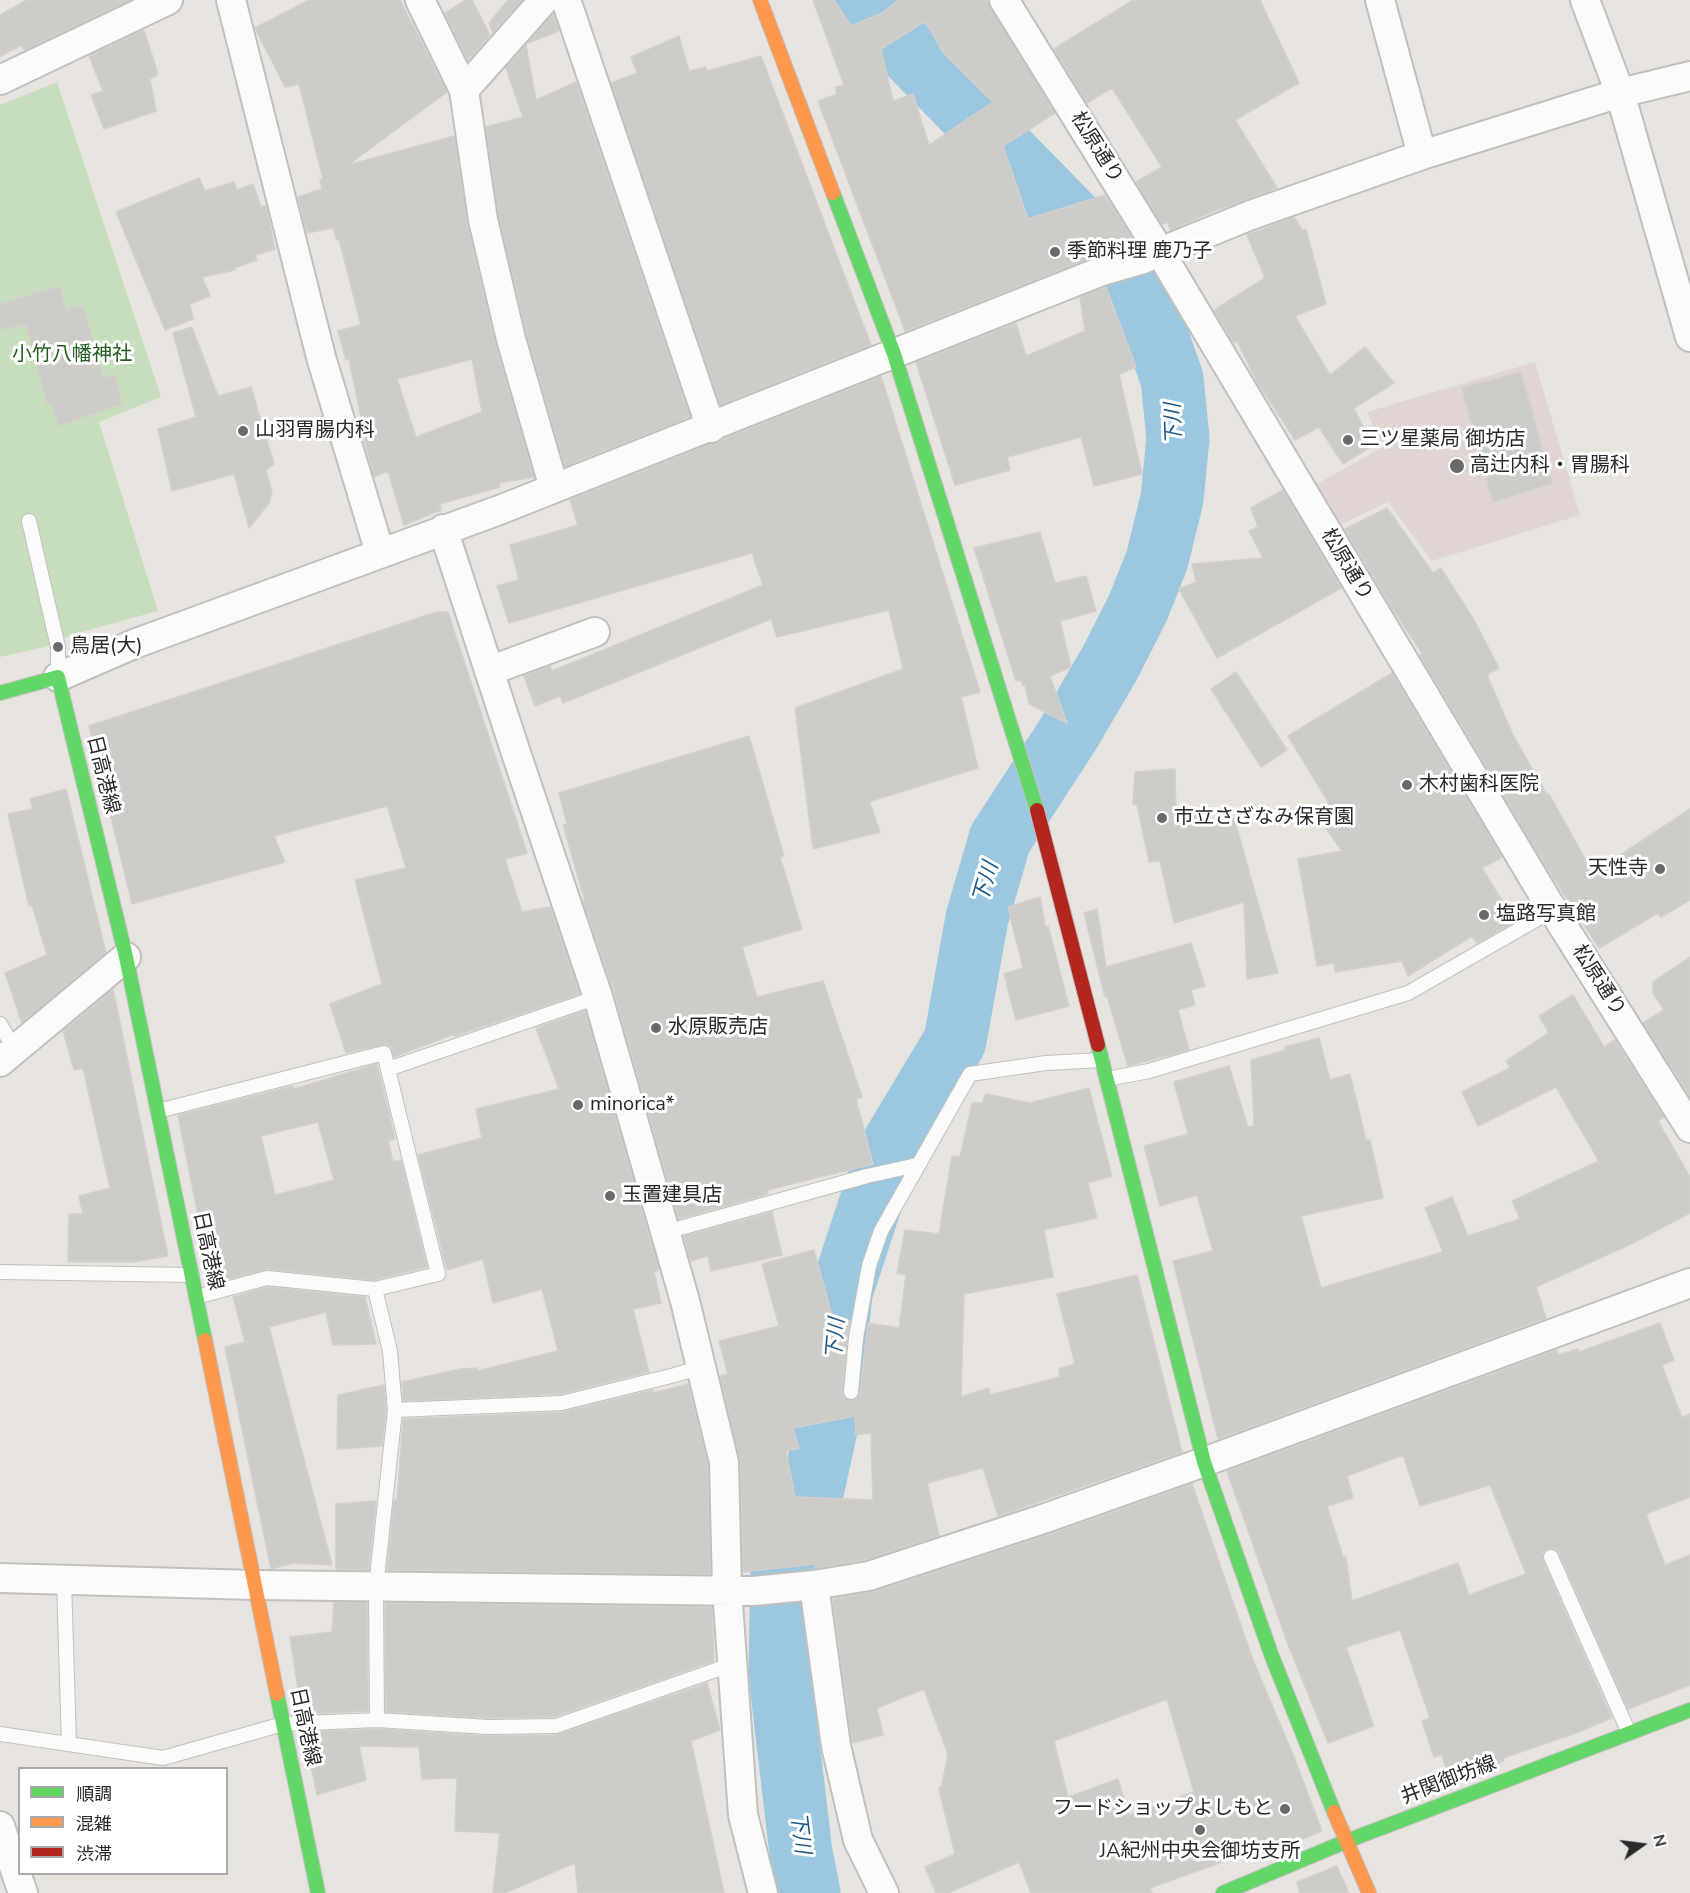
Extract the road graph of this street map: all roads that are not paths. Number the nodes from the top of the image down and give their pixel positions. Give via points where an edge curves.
1 (168, 0) edge
2 (231, 0) edge
3 (420, 0) edge
4 (544, 0) edge
5 (567, 0) edge
6 (760, 0) edge
7 (1004, 0) edge
8 (1380, 0) edge
9 (1585, 0) edge
10 (1690, 76) edge
11 (0, 80) edge
12 (464, 90) junction
13 (1620, 93) junction
14 (1422, 155) junction
15 (1152, 256) junction
16 (1690, 337) edge
17 (894, 354) junction
18 (711, 428) junction
19 (554, 488) junction
20 (29, 521) dead end
21 (443, 529) junction
22 (380, 553) junction
23 (595, 632) dead end
24 (489, 671) junction
25 (58, 677) junction
26 (0, 693) edge
27 (1553, 910) junction
28 (126, 957) junction
29 (598, 997) junction
30 (0, 1024) edge
31 (7, 1055) edge
32 (1102, 1060) junction
33 (388, 1069) junction
34 (1107, 1079) junction
35 (158, 1111) junction
36 (1690, 1128) edge
37 (911, 1166) junction
38 (666, 1233) junction
39 (0, 1272) edge
40 (192, 1275) junction
41 (1690, 1283) edge
42 (375, 1289) junction
43 (196, 1297) junction
44 (701, 1367) junction
45 (851, 1392) dead end
46 (395, 1410) junction
47 (1204, 1462) junction
48 (1551, 1557) dead end
49 (0, 1578) edge
50 (64, 1580) junction
51 (255, 1585) junction
52 (814, 1585) junction
53 (376, 1587) junction
54 (741, 1590) junction
55 (733, 1664) junction
56 (1690, 1710) edge
57 (377, 1720) junction
58 (283, 1724) junction
59 (1629, 1733) junction
60 (0, 1734) edge
61 (69, 1744) junction
62 (0, 1826) edge
63 (1347, 1841) junction
64 (23, 1893) edge
65 (318, 1893) edge
66 (763, 1893) edge
67 (884, 1893) edge
68 (1223, 1893) edge
69 (1369, 1893) edge

1 - 11 street
2 - 22 street via 321,357
3 - 12 street
4 - 12 street
5 - 18 street
6 - 17 street
7 - 15 street, 松原通り
8 - 14 street
9 - 13 street
10 - 13 street
12 - 19 street via 483,220 511,339
13 - 14 street
13 - 16 street
14 - 15 street via 1251,215
15 - 17 street via 1101,271
15 - 27 street, 松原通り
17 - 18 street
17 - 32 street via 1042,826
18 - 19 street
19 - 21 street
20 - 25 lane via 58,647
21 - 22 street
21 - 24 street
22 - 25 street via 135,644
23 - 24 street
24 - 29 street
25 - 26 street
25 - 28 street, 日高港線
27 - 34 lane via 1408,993 1149,1071
27 - 36 street, 松原通り
28 - 31 street
28 - 35 street, 日高港線
29 - 33 lane
29 - 38 street
30 - 31 lane
32 - 34 street
32 - 37 lane via 970,1074
33 - 35 lane via 384,1053
33 - 42 lane via 438,1274
34 - 47 street
35 - 40 street, 日高港線
37 - 38 lane
37 - 45 lane via 869,1266
38 - 44 street
39 - 40 lane
40 - 43 street, 日高港線
41 - 47 street
42 - 43 lane via 267,1278
42 - 46 lane via 390,1351
43 - 51 street, 日高港線
44 - 46 lane via 562,1403
44 - 54 street via 724,1462
46 - 53 lane
47 - 52 street via 868,1576
47 - 63 street via 1272,1654
48 - 59 lane
49 - 50 street
50 - 51 street
50 - 61 lane
51 - 53 street
51 - 58 street, 日高港線
52 - 54 street
52 - 67 street via 836,1746 858,1840
53 - 54 street
53 - 57 lane
54 - 55 street
55 - 57 lane via 556,1726 488,1727
55 - 66 street via 742,1815
56 - 59 street, 井関御坊線
57 - 58 lane
58 - 61 lane via 163,1758
58 - 65 street, 日高港線
59 - 63 street, 井関御坊線
60 - 61 lane
62 - 64 street
63 - 68 street, 井関御坊線
63 - 69 street

